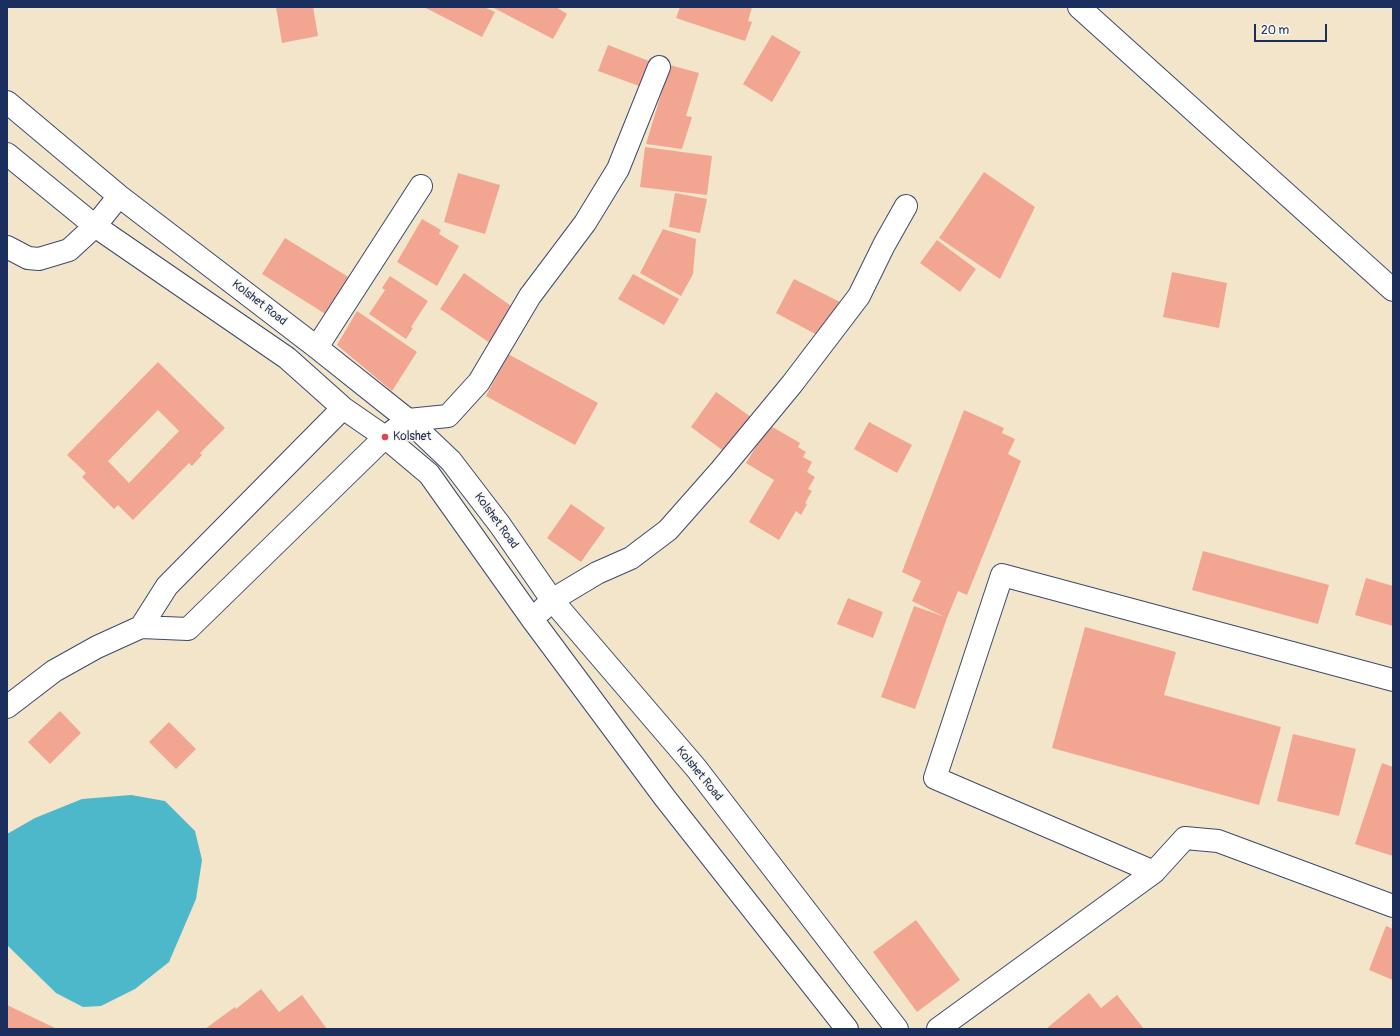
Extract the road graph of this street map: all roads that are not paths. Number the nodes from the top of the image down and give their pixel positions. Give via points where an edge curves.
1 (1079, 7) edge
2 (659, 68) dead end
3 (7, 102) edge
4 (7, 154) edge
5 (421, 186) dead end
6 (120, 196) junction
7 (906, 206) dead end
8 (95, 226) junction
9 (7, 247) edge
10 (1393, 290) edge
11 (315, 346) junction
12 (343, 408) junction
13 (408, 420) junction
14 (385, 436) junction
15 (552, 600) junction
16 (532, 619) junction
17 (141, 627) junction
18 (1393, 680) edge
19 (7, 707) edge
20 (1154, 872) junction
21 (1393, 906) edge
22 (847, 1029) edge
23 (897, 1029) edge
24 (938, 1029) edge

1 - 10 street
2 - 13 street via 618,169 585,223 530,296 479,382 448,416
3 - 6 street, Kolshet Road
4 - 8 street
5 - 11 street via 319,344
6 - 8 street
6 - 11 street, Kolshet Road
7 - 15 street via 859,296 792,384 668,530 631,558 597,573
8 - 9 street via 69,250 40,259 28,258
8 - 12 street via 287,358
11 - 13 street, Kolshet Road
12 - 14 street
12 - 17 street via 167,586
13 - 14 street
13 - 15 street, Kolshet Road via 451,461 500,525
14 - 16 street via 429,474
14 - 17 street via 188,629
15 - 16 street
15 - 23 street, Kolshet Road via 696,768
16 - 22 street via 665,798
17 - 19 street via 96,647 54,671
18 - 20 street via 1002,575 935,778
20 - 21 street via 1185,838 1218,841
20 - 24 street

